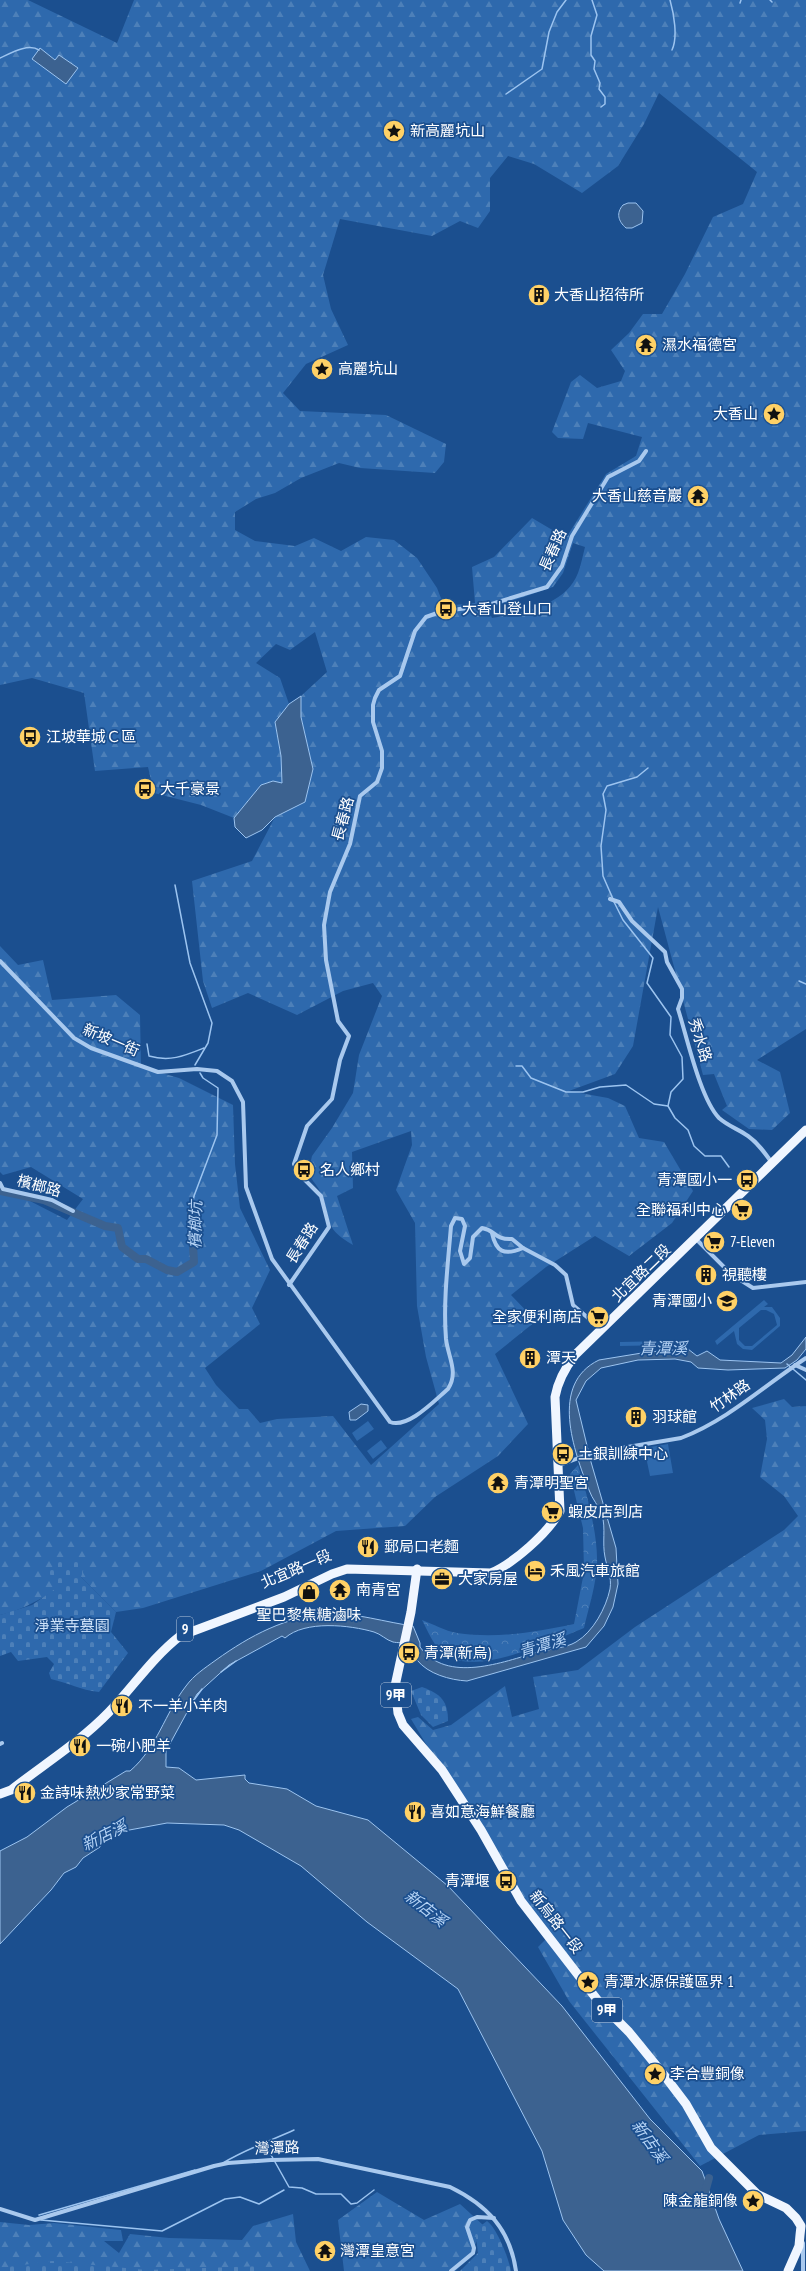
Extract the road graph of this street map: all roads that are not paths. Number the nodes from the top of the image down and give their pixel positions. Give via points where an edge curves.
1 (646, 451) dead end
2 (610, 899) dead end
3 (0, 961) edge
4 (197, 1069) joint
5 (806, 1130) edge
6 (772, 1163) junction
7 (0, 1183) edge
8 (73, 1211) dead end
9 (492, 1232) junction
10 (696, 1239) junction
11 (523, 1248) junction
12 (806, 1282) edge
13 (289, 1285) junction
14 (602, 1330) junction
15 (806, 1358) edge
16 (795, 1365) junction
17 (806, 1370) edge
18 (560, 1465) junction
19 (417, 1569) junction
20 (0, 1789) edge
21 (0, 1794) edge
22 (0, 2210) edge
23 (494, 2218) junction
24 (800, 2235) junction
25 (451, 2271) edge
26 (516, 2271) edge
27 (788, 2271) edge
28 (803, 2271) edge

1 - 13 street, 長春路 via 639,461 608,477 572,536 562,566 551,584 485,606 443,611 426,617 415,631 400,676 379,690 375,698 373,722 382,751 382,768 377,782 360,796 350,844 330,892 324,925 326,960 338,1021 349,1036 340,1060 332,1099 307,1126 294,1164 300,1176 321,1196 329,1227
2 - 6 street, 秀水路 via 619,902 632,921 665,952 667,962 682,989 678,1009 713,1110 731,1128 757,1143
3 - 4 street, 新坡一街 via 74,1038 92,1048 158,1072
4 - 13 street, 長春路 via 217,1070 232,1081 240,1092 243,1102 246,1187 272,1259
5 - 6 main road, 北宜路二段 / 9
6 - 10 main road, 北宜路二段 / 9
7 - 8 street, 檳榔路 via 3,1189 52,1200
9 - 11 street, 長春路 via 501,1240 512,1239
9 - 11 street via 495,1247 501,1251
9 - 13 street, 長春路 via 487,1228 478,1230 473,1237 470,1258 464,1264 460,1251 465,1226 462,1219 452,1221 445,1324 446,1341 454,1374 452,1382 432,1403 402,1424 396,1424 385,1417
10 - 12 street via 731,1274 753,1288
10 - 14 main road, 北宜路二段 / 9
11 - 14 street, 長春路 via 555,1265 566,1275 573,1305
14 - 18 main road, 北宜路二段 / 9 via 575,1355 558,1383 555,1397
15 - 16 street, 竹林路
16 - 17 street
16 - 18 street, 竹林路 via 738,1407 693,1434 592,1453
18 - 19 main road, 北宜路二段 / 9 via 560,1511 548,1528 503,1567 487,1573
19 - 20 main road, 北宜路一段 / 9 via 406,1565 344,1564 176,1633 163,1643 103,1711
19 - 21 main road, 北宜路一段 / 9 via 347,1569 284,1597 180,1636 166,1647 126,1694 94,1726 10,1790
19 - 24 main road, 新烏路一段 / 9甲 via 396,1692 398,1713 403,1725 442,1770 481,1830 521,1901 599,2002 633,2037 664,2075 686,2104 711,2148 758,2194 786,2208 801,2226
22 - 23 street, 灣潭路 via 36,2220 228,2163 318,2159 450,2187 477,2201
23 - 25 street via 477,2217 470,2220 467,2227 474,2248 473,2253
23 - 26 street, 灣潭路 via 509,2244
24 - 27 main road, 新烏路一段 / 9甲 via 799,2246
24 - 28 street via 803,2243

